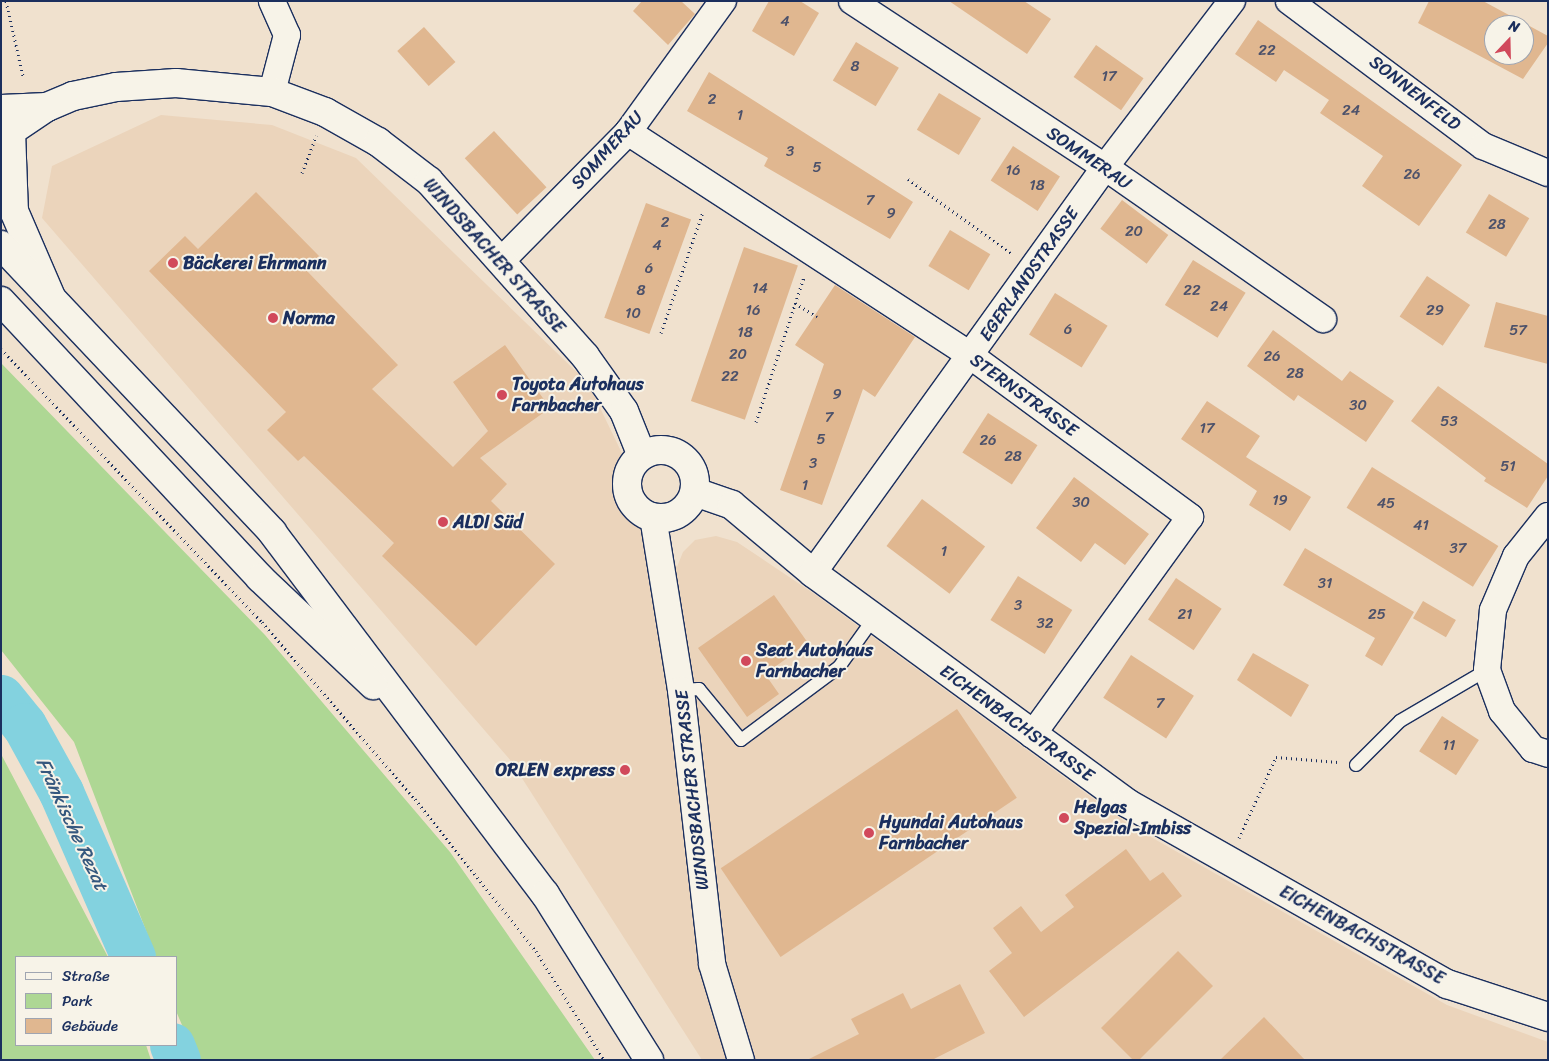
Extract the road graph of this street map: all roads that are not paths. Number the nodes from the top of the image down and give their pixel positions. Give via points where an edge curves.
1 (272, 1) edge
2 (852, 1) edge
3 (1232, 1) edge
4 (1290, 1) edge
5 (719, 3) edge
6 (272, 92) junction
7 (4, 126) edge
8 (628, 132) junction
9 (1105, 167) junction
10 (1548, 173) edge
11 (1, 245) edge
12 (501, 261) junction
13 (52, 300) junction
14 (1, 301) edge
15 (1323, 320) dead end
16 (971, 356) junction
17 (642, 456) junction
18 (695, 492) junction
19 (1548, 516) edge
20 (653, 517) junction
21 (813, 573) junction
22 (874, 618) junction
23 (1487, 670) junction
24 (681, 690) junction
25 (1032, 735) junction
26 (436, 745) junction
27 (1548, 754) edge
28 (1356, 765) road end
29 (1548, 1017) edge
30 (650, 1060) edge
31 (741, 1060) edge

1 - 6 street via 287,35
2 - 9 street, SOMMERAU
3 - 9 street, EGERLANDSTRASSE
4 - 10 street, SONNENFELD via 1484,146
5 - 8 street, SOMMERAU
6 - 7 street, WINDSBACHER STRASSE via 176,82 116,87 73,96
6 - 12 street, WINDSBACHER STRASSE via 325,112 378,142 429,181
7 - 13 street via 14,210
8 - 12 street, SOMMERAU
8 - 16 street, STERNSTRASSE via 814,250
9 - 15 street, SOMMERAU
9 - 16 street, EGERLANDSTRASSE
11 - 13 street
12 - 17 street, WINDSBACHER STRASSE via 584,356 624,411
13 - 26 street via 272,532
14 - 26 street via 260,578
16 - 21 street, EGERLANDSTRASSE
16 - 25 street, STERNSTRASSE via 1190,517
17 - 18 street via 664,450 675,453 692,469
17 - 20 street via 629,474 628,490 634,505
18 - 20 street via 684,510
18 - 21 street, EICHENBACHSTRASSE via 732,505
19 - 23 street via 1516,556 1493,610
20 - 24 street, WINDSBACHER STRASSE
21 - 22 street, EICHENBACHSTRASSE
22 - 24 lane via 839,667 741,740 699,689
22 - 25 street, EICHENBACHSTRASSE
23 - 27 street via 1502,711 1533,749
23 - 28 lane via 1400,721
24 - 31 street, WINDSBACHER STRASSE via 712,964
25 - 29 street, EICHENBACHSTRASSE via 1128,803 1447,984
26 - 30 street via 545,894

